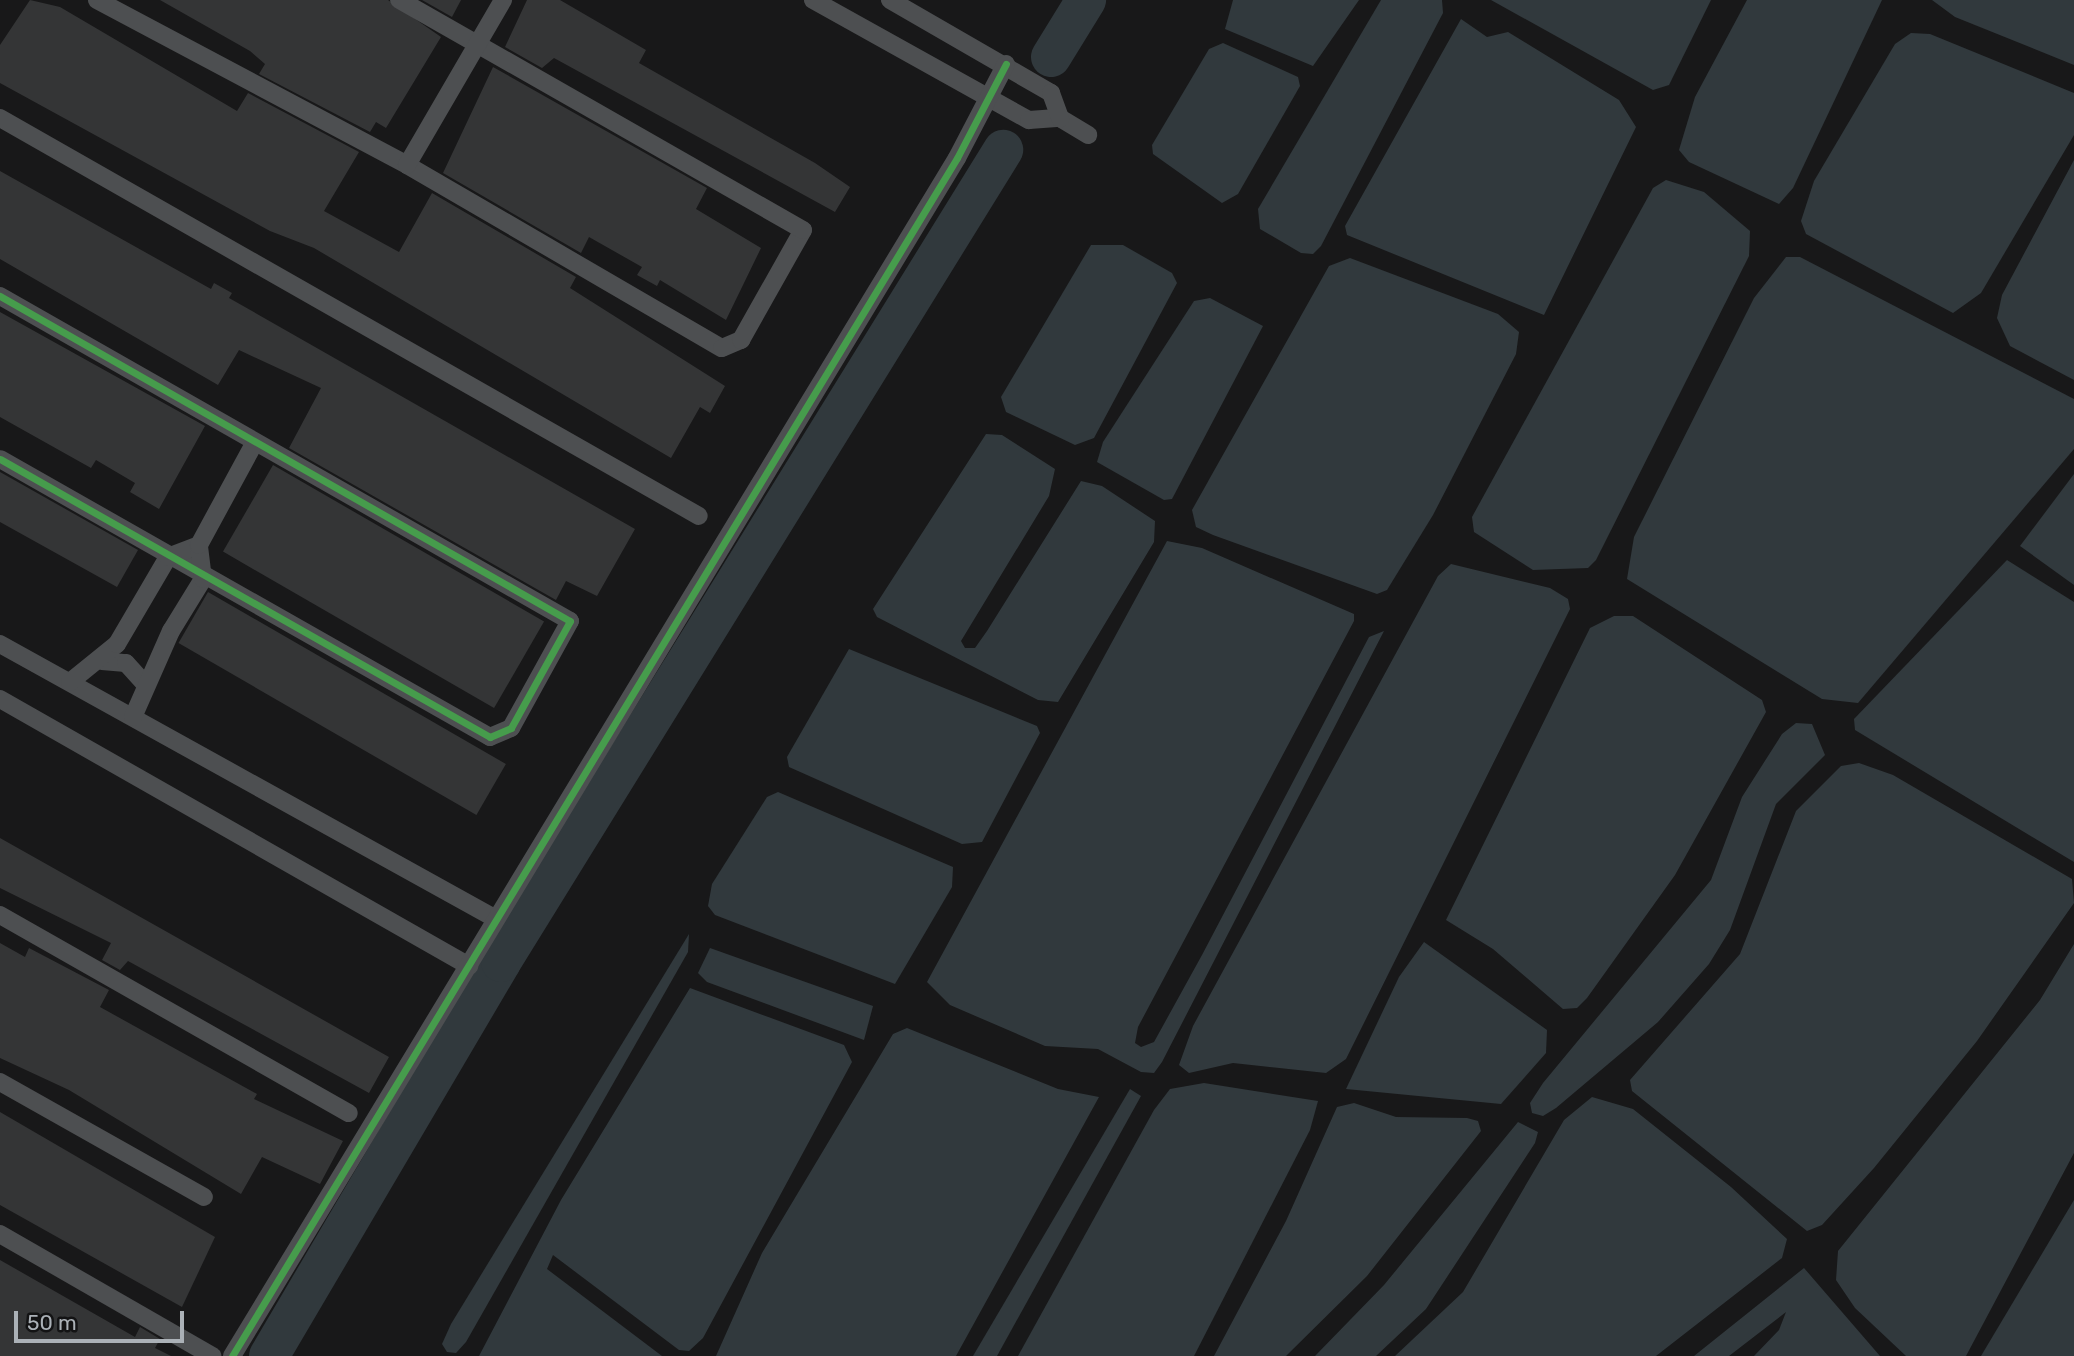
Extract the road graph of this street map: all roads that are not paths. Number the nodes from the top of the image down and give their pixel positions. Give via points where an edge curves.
1 (97, 0) edge
2 (399, 0) edge
3 (503, 0) edge
4 (813, 0) edge
5 (890, 0) edge
6 (478, 42) junction
7 (1006, 64) junction
8 (989, 98) junction
9 (0, 118) edge
10 (1060, 118) junction
11 (1088, 135) dead end
12 (407, 165) junction
13 (0, 296) edge
14 (256, 442) junction
15 (0, 459) edge
16 (699, 516) dead end
17 (199, 545) junction
18 (168, 557) junction
19 (203, 579) junction
20 (0, 644) edge
21 (102, 662) junction
22 (71, 682) junction
23 (145, 684) junction
24 (0, 699) edge
25 (132, 717) junction
26 (0, 915) edge
27 (496, 919) junction
28 (469, 966) junction
29 (0, 1082) edge
30 (349, 1113) dead end
31 (204, 1198) dead end
32 (0, 1234) edge
33 (212, 1356) edge
34 (232, 1356) edge

1 - 12 street
2 - 6 street
3 - 6 street
4 - 8 street
5 - 7 street
6 - 12 street
6 - 12 street via 803,230 803,239 741,340 722,348
7 - 8 street
7 - 10 street via 1051,93
8 - 10 street via 1029,120
8 - 27 street
9 - 16 street
10 - 11 street
13 - 14 street
14 - 17 street
14 - 19 street via 566,613 568,629 511,728 490,737
15 - 18 street
17 - 18 street
17 - 19 street
18 - 19 street
18 - 21 street
19 - 23 street
20 - 22 street
21 - 22 street
21 - 23 street via 126,663
22 - 25 street
23 - 25 street
24 - 28 street
25 - 27 street
26 - 30 street
27 - 28 street
28 - 34 street
29 - 31 street
32 - 33 street

